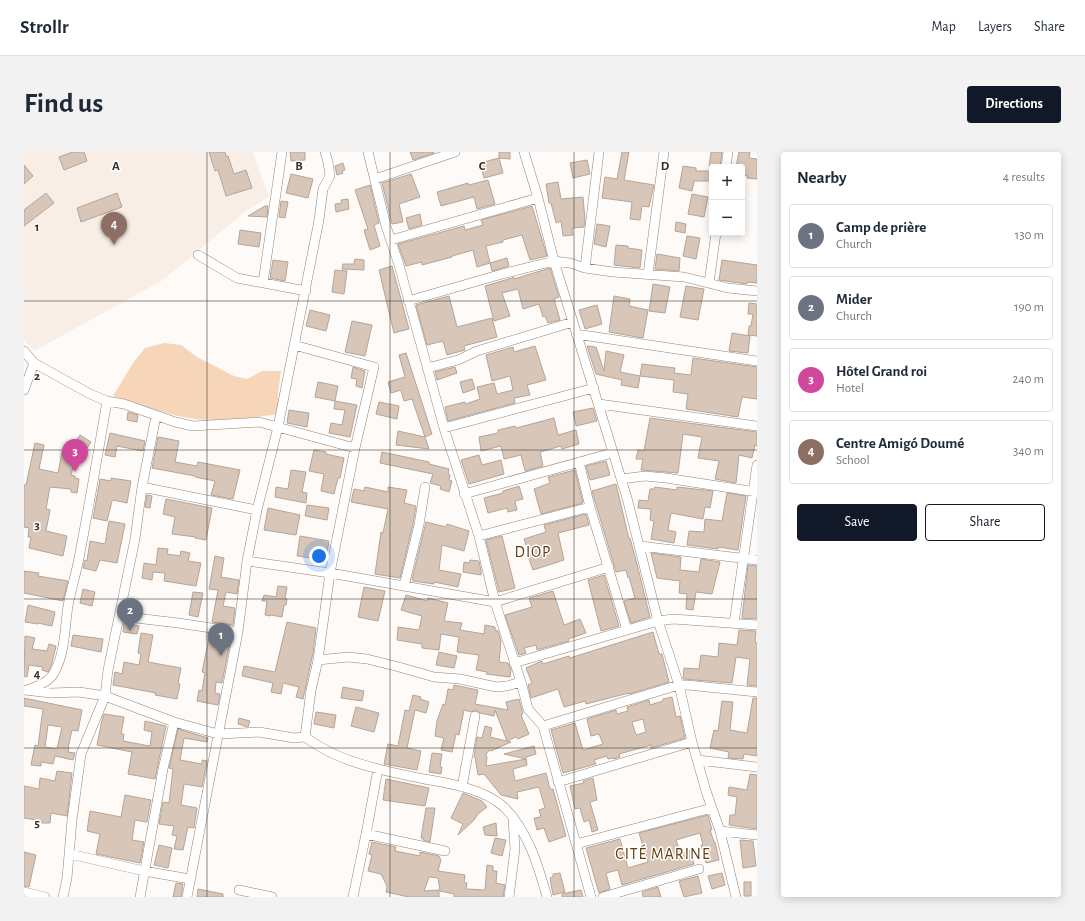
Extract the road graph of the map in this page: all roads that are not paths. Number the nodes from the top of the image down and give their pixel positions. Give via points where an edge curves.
1 (282, 152) edge
2 (325, 152) edge
3 (368, 152) edge
4 (524, 152) edge
5 (599, 152) edge
6 (664, 152) edge
7 (728, 152) edge
8 (450, 153) edge
9 (726, 164) edge
10 (375, 179) junction
11 (538, 198) junction
12 (716, 236) edge
13 (391, 240) junction
14 (198, 255) dead end
15 (554, 261) junction
16 (585, 268) junction
17 (648, 274) junction
18 (263, 283) junction
19 (709, 283) junction
20 (306, 291) junction
21 (757, 291) edge
22 (408, 301) junction
23 (572, 322) junction
24 (576, 334) junction
25 (294, 345) junction
26 (24, 351) edge
27 (757, 361) edge
28 (34, 363) junction
29 (428, 368) junction
30 (594, 388) junction
31 (24, 390) edge
32 (107, 402) junction
33 (599, 404) junction
34 (156, 416) junction
35 (757, 426) edge
36 (278, 427) junction
37 (444, 428) junction
38 (355, 448) junction
39 (612, 453) junction
40 (579, 462) junction
41 (757, 466) edge
42 (621, 479) junction
43 (142, 487) junction
44 (425, 487) dead end
45 (755, 492) edge
46 (464, 494) junction
47 (590, 507) junction
48 (257, 510) junction
49 (478, 536) junction
50 (640, 546) junction
51 (744, 558) junction
52 (757, 560) edge
53 (247, 561) junction
54 (609, 566) junction
55 (330, 573) junction
56 (404, 586) junction
57 (495, 602) junction
58 (119, 616) junction
59 (658, 621) junction
60 (734, 623) junction
61 (757, 625) edge
62 (627, 630) junction
63 (238, 632) junction
64 (318, 660) junction
65 (514, 664) junction
66 (521, 682) junction
67 (679, 685) junction
68 (25, 691) edge
69 (757, 692) edge
70 (105, 696) junction
71 (475, 716) dead end
72 (174, 722) junction
73 (543, 726) junction
74 (218, 734) junction
75 (305, 737) junction
76 (692, 742) junction
77 (698, 760) junction
78 (757, 767) edge
79 (378, 769) junction
80 (558, 782) junction
81 (462, 787) junction
82 (712, 808) junction
83 (513, 818) junction
84 (720, 831) junction
85 (366, 834) junction
86 (757, 835) edge
87 (576, 844) junction
88 (445, 851) dead end
89 (70, 854) junction
90 (699, 869) dead end
91 (144, 871) junction
92 (190, 879) junction
93 (239, 890) dead end
94 (24, 892) edge
95 (610, 896) edge
96 (45, 897) edge
97 (64, 897) edge
98 (140, 897) edge
99 (187, 897) edge
100 (272, 897) edge
101 (352, 897) edge
102 (509, 897) edge
103 (547, 897) edge
104 (591, 897) edge
105 (736, 897) edge

1 - 18 street
2 - 20 street via 330,176 323,189
3 - 10 street
4 - 11 street
5 - 16 street
6 - 17 street
7 - 9 street
8 - 10 street
10 - 13 street
11 - 13 street
11 - 15 street
12 - 19 street
13 - 22 street
14 - 18 street via 237,278
15 - 16 street
15 - 22 street
15 - 23 street
16 - 17 street
17 - 19 street via 684,277
18 - 20 street
19 - 21 street
20 - 25 street
22 - 29 street
23 - 24 street
23 - 29 street
24 - 27 street
24 - 30 street
25 - 36 street
25 - 38 street via 374,366
26 - 28 street
28 - 31 street
28 - 32 street
29 - 37 street
30 - 33 street
30 - 37 street
32 - 34 street via 124,404
32 - 68 street via 68,606 64,642 52,677
33 - 35 street
33 - 39 street
34 - 36 street via 193,426 259,422
34 - 43 street
36 - 38 street
36 - 48 street
37 - 46 street
38 - 55 street
39 - 40 street
39 - 42 street
40 - 46 street
40 - 47 street
41 - 45 street
42 - 45 street via 645,476 666,478
42 - 50 street
43 - 48 street
43 - 58 street via 135,539
44 - 56 street via 419,525
45 - 51 street
46 - 49 street
47 - 49 street
47 - 54 street
48 - 53 street
49 - 57 street
50 - 51 street
50 - 59 street
51 - 52 street
51 - 60 street
53 - 55 street
53 - 63 street
54 - 57 street
54 - 62 street
55 - 56 street
55 - 64 street
56 - 57 street
57 - 65 street
58 - 63 street
58 - 70 street
59 - 60 street via 673,619
59 - 62 street
59 - 67 street
60 - 61 street
62 - 65 street
63 - 74 street
64 - 66 street via 367,659 434,677 460,679 496,687
64 - 75 street
65 - 66 street
66 - 73 street via 528,709
67 - 69 street
67 - 73 street
67 - 76 street
68 - 70 street via 79,692
70 - 72 street
70 - 89 street via 82,754 72,820
71 - 81 street
72 - 74 street
72 - 91 street
73 - 80 street
74 - 75 street via 258,732 294,738
74 - 92 street
75 - 79 street via 340,758
76 - 77 street
76 - 80 street
77 - 78 street
77 - 82 street
79 - 81 street
79 - 85 street
80 - 87 street
81 - 83 street via 491,798
82 - 84 street
82 - 87 street
83 - 102 street via 515,850
83 - 103 street via 528,841
84 - 86 street
84 - 105 street
85 - 88 street
85 - 101 street
87 - 104 street
89 - 91 street
89 - 97 street
90 - 95 street
91 - 92 street
91 - 98 street
92 - 99 street
93 - 100 street
94 - 96 street

